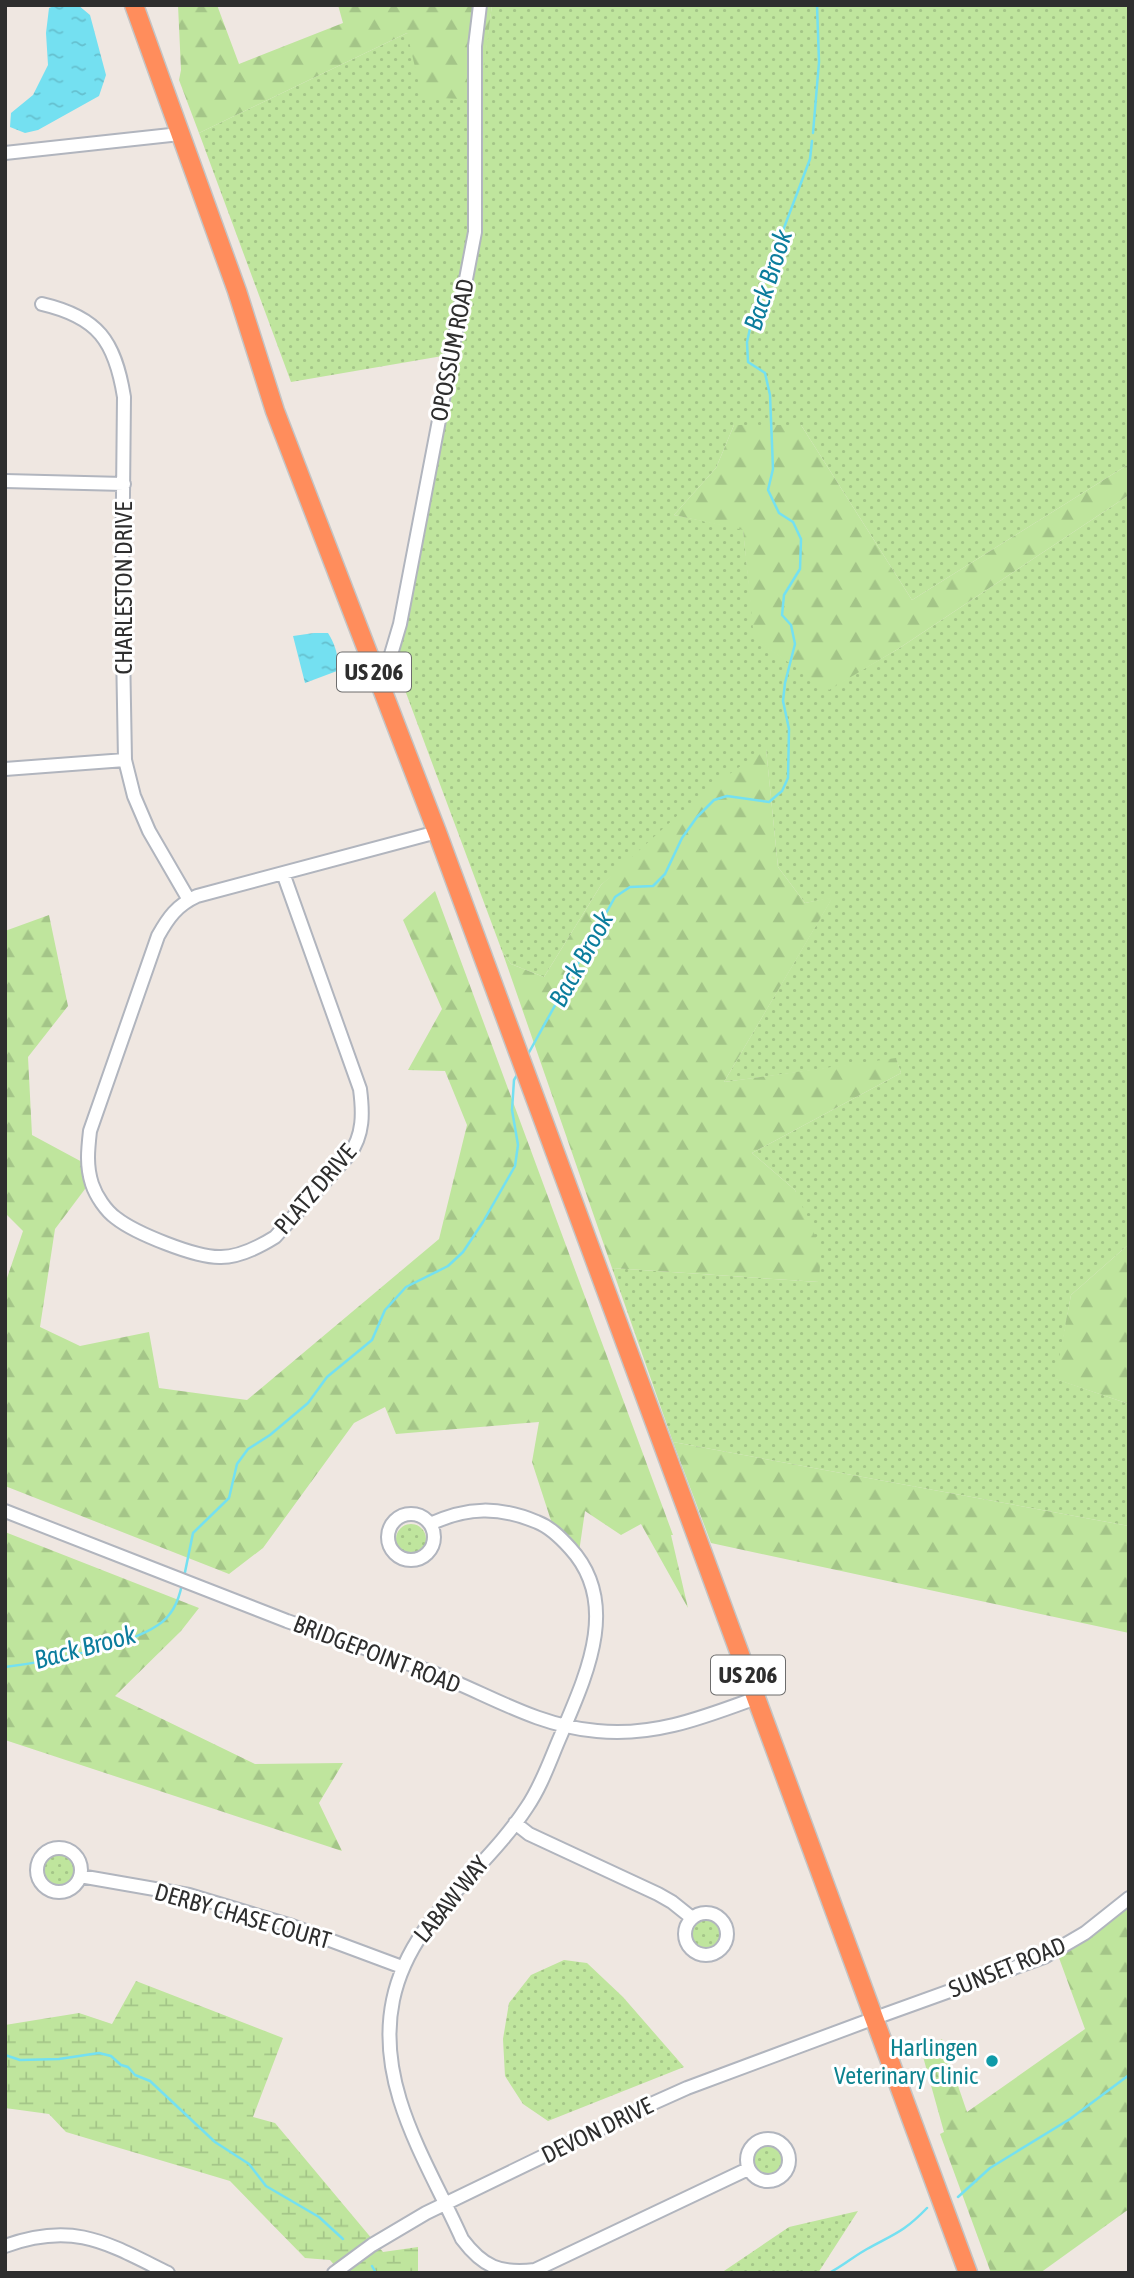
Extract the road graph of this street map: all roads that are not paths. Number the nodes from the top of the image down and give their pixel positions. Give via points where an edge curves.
1 (134, 5) edge
2 (480, 5) edge
3 (180, 134) junction
4 (5, 153) edge
5 (42, 304) dead end
6 (5, 481) edge
7 (124, 484) junction
8 (381, 689) junction
9 (125, 760) junction
10 (5, 769) edge
11 (437, 832) junction
12 (283, 873) junction
13 (189, 900) junction
14 (5, 1511) edge
15 (430, 1524) dead end
16 (756, 1698) junction
17 (564, 1727) junction
18 (515, 1823) junction
19 (80, 1876) dead end
20 (1129, 1898) edge
21 (692, 1918) dead end
22 (402, 1967) junction
23 (875, 2018) junction
24 (748, 2169) dead end
25 (446, 2204) junction
26 (5, 2246) edge
27 (167, 2273) edge
28 (334, 2273) edge
29 (968, 2273) edge

1 - 3 highway, US 206
2 - 8 street, OPOSSUM ROAD via 475,46 475,232 400,624
3 - 4 street
3 - 8 highway, US 206 via 275,411
5 - 7 street, CHARLESTON DRIVE via 84,318 109,347 120,369
6 - 7 street
7 - 9 street, CHARLESTON DRIVE
8 - 11 highway, US 206
9 - 10 street
9 - 13 street, CHARLESTON DRIVE via 149,831
11 - 12 street, PLATZ DRIVE
11 - 16 highway, US 206
12 - 13 street, PLATZ DRIVE
12 - 13 street, PLATZ DRIVE via 360,1089 361,1132 349,1155 275,1237 231,1256 203,1256 127,1226 97,1195 89,1172 90,1131 158,936 168,918
14 - 17 street, BRIDGEPOINT ROAD via 430,1671
15 - 17 street, LABAW WAY via 470,1510 515,1513 558,1535 583,1563 596,1602 596,1636
16 - 17 street, BRIDGEPOINT ROAD via 660,1729 620,1732
16 - 23 highway, US 206
17 - 18 street, LABAW WAY via 537,1791
18 - 21 street via 529,1834 672,1902
18 - 22 street, LABAW WAY via 427,1924
19 - 22 street, DERBY CHASE COURT via 188,1895 292,1926
20 - 23 street, SUNSET ROAD via 1085,1933 1044,1957
22 - 25 street, LABAW WAY via 390,2017 391,2070 401,2106
23 - 25 street, DEVON DRIVE via 674,2094
23 - 29 highway, US 206
24 - 25 street, LABAW WAY via 535,2270 503,2271 491,2266 462,2238
25 - 28 street, DEVON DRIVE via 399,2228
26 - 27 street via 58,2235 88,2237

